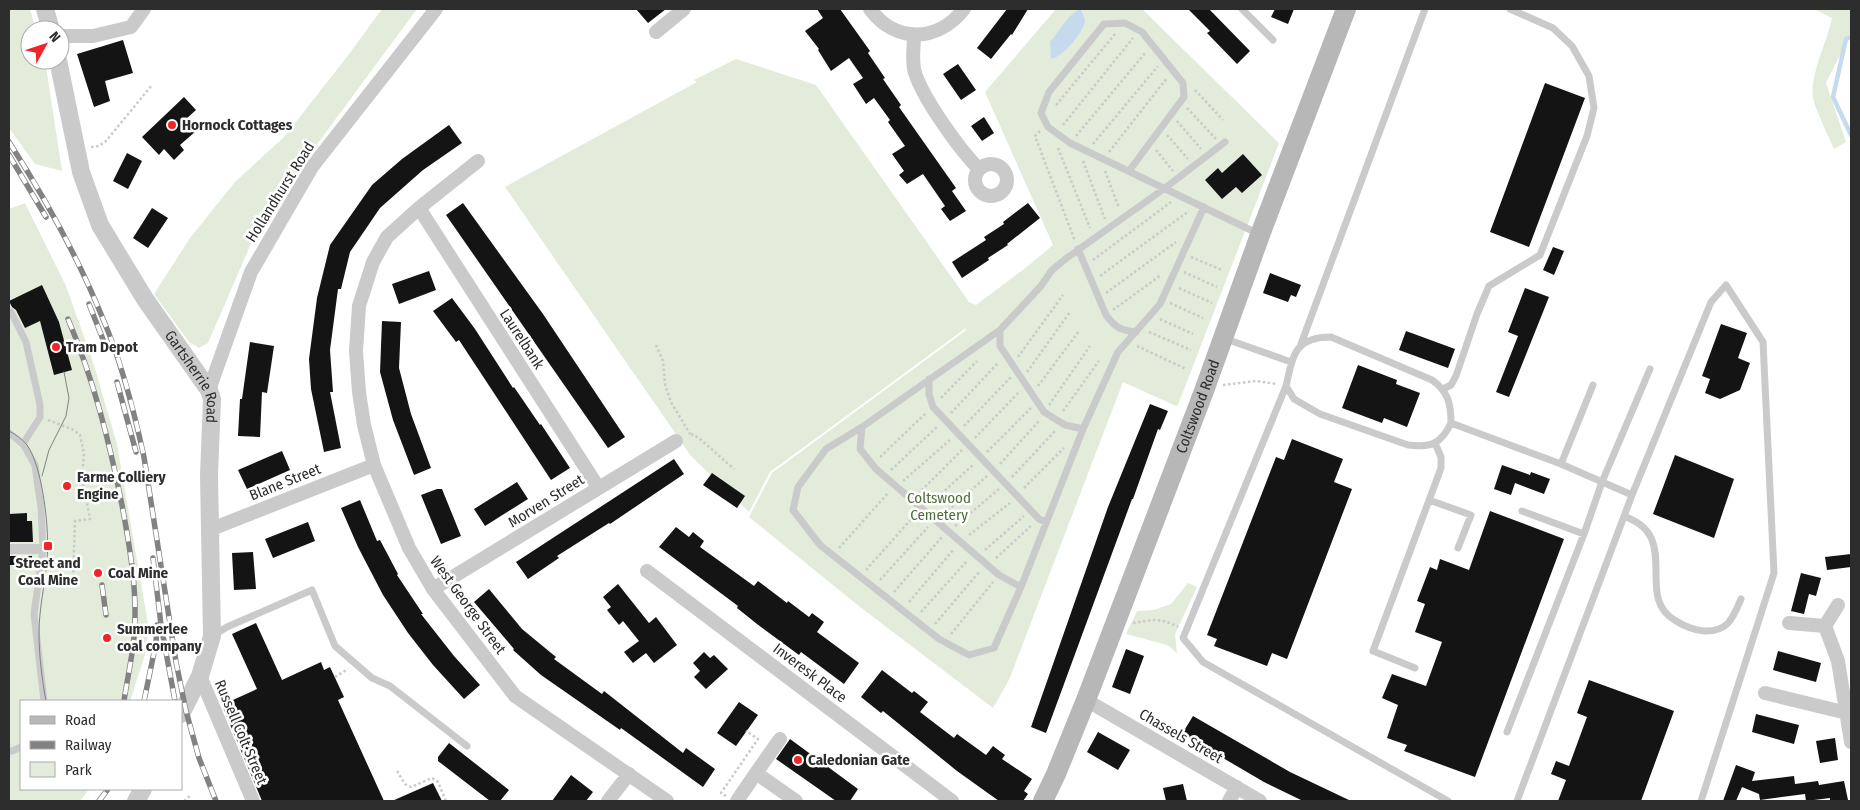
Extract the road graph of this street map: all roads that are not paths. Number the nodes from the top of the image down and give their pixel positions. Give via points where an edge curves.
1 (144, 9) edge
2 (436, 9) edge
3 (684, 9) edge
4 (870, 9) edge
5 (964, 9) edge
6 (1242, 9) edge
7 (1346, 9) edge
8 (1424, 9) edge
9 (1510, 9) edge
10 (656, 32) dead end
11 (914, 35) junction
12 (70, 36) edge
13 (1273, 40) dead end
14 (60, 70) edge
15 (1223, 143) road end
16 (478, 161) dead end
17 (979, 169) dead end
18 (1129, 171) junction
19 (1165, 188) junction
20 (1201, 206) junction
21 (419, 208) junction
22 (1260, 235) junction
23 (1078, 249) junction
24 (11, 312) dead end
25 (1000, 330) junction
26 (1138, 330) junction
27 (1222, 338) junction
28 (1301, 344) junction
29 (1291, 362) junction
30 (1650, 369) dead end
31 (929, 379) junction
32 (1593, 385) dead end
33 (1286, 386) junction
34 (1443, 389) junction
35 (209, 390) junction
36 (1450, 422) junction
37 (862, 427) junction
38 (1083, 429) junction
39 (9, 433) edge
40 (676, 441) road end
41 (24, 444) junction
42 (1435, 444) junction
43 (1561, 464) junction
44 (374, 465) junction
45 (1602, 482) junction
46 (598, 487) junction
47 (1632, 495) junction
48 (1429, 500) junction
49 (1522, 511) dead end
50 (1624, 516) junction
51 (1043, 520) junction
52 (209, 530) junction
53 (1584, 534) junction
54 (1458, 548) dead end
55 (9, 549) edge
56 (43, 549) junction
57 (648, 572) dead end
58 (1021, 587) junction
59 (433, 589) junction
60 (1741, 599) dead end
61 (1838, 604) dead end
62 (1789, 623) dead end
63 (1825, 626) junction
64 (212, 636) junction
65 (1415, 668) dead end
66 (197, 682) junction
67 (1765, 693) dead end
68 (44, 700) edge
69 (1086, 700) junction
70 (182, 712) edge
71 (1847, 713) junction
72 (1507, 732) dead end
73 (780, 739) dead end
74 (1851, 742) edge
75 (467, 746) dead end
76 (20, 747) edge
77 (12, 751) dead end
78 (756, 773) junction
79 (629, 774) junction
80 (1237, 787) junction
81 (142, 790) edge
82 (732, 799) edge
83 (136, 801) edge
84 (253, 801) edge
85 (608, 801) edge
86 (667, 801) edge
87 (796, 801) edge
88 (952, 801) edge
89 (1043, 801) edge
90 (1229, 801) edge
91 (1260, 801) edge
92 (1448, 801) edge
93 (1517, 801) edge
94 (1701, 801) edge

1 - 12 street via 131,28 92,36
2 - 35 street, Hollandhurst Road via 312,168 250,272
3 - 10 street
4 - 11 street via 887,27
5 - 11 street via 946,27 934,33
6 - 13 lane
7 - 22 main road, Coltswood Road
8 - 28 lane
9 - 34 lane via 1553,28 1572,46 1589,76 1594,108 1587,136 1540,255 1489,286 1456,376 1451,385
11 - 17 street via 914,69 922,92
14 - 35 street, Gartsherrie Road via 81,172 100,225 145,299
15 - 19 lane
16 - 21 street, West George Street
18 - 18 lane via 1184,97 1183,83 1139,31 1125,23 1104,24 1049,92 1042,113 1048,127 1070,143
18 - 19 lane
19 - 20 lane
19 - 23 lane
20 - 22 lane
20 - 26 lane via 1162,300
21 - 44 street, West George Street via 387,237 373,262 359,306 356,351 359,392
21 - 46 street, Laurelbank
22 - 27 main road, Coltswood Road
23 - 25 lane via 1052,270
23 - 26 lane via 1106,315 1121,331
24 - 41 lane via 26,342 40,405 40,417
25 - 31 lane
25 - 38 lane via 1000,346 1044,412 1065,426
26 - 38 lane via 1118,352
27 - 29 lane
27 - 69 main road, Coltswood Road
28 - 29 lane
28 - 34 lane via 1316,337 1331,337 1432,380
29 - 33 lane
30 - 45 lane
31 - 37 lane
31 - 51 lane via 933,406
32 - 43 lane
33 - 42 lane via 1294,399 1320,414 1408,445
33 - 92 lane via 1183,638 1203,662
34 - 36 lane via 1451,410
35 - 52 street, Gartsherrie Road via 212,399
36 - 42 lane via 1444,436
36 - 43 lane
37 - 58 lane via 860,449 876,469 999,575
37 - 58 lane via 826,449 798,487 793,510 820,545 930,631 969,655 994,648
38 - 51 lane
39 - 41 lane
40 - 46 street, Morven Street
41 - 56 lane via 35,465
42 - 48 lane via 1441,457 1441,468
43 - 45 lane
44 - 52 street, Blane Street
44 - 59 street, West George Street via 409,548
45 - 47 lane
45 - 53 lane
46 - 59 street, Morven Street
47 - 50 lane
47 - 94 lane via 1710,302 1726,285 1762,342 1774,573
48 - 54 lane via 1471,516
48 - 65 lane via 1373,651
49 - 53 lane
50 - 60 lane via 1640,523 1653,541 1658,600 1672,619 1704,631 1722,628 1733,619
50 - 93 lane
51 - 58 lane
52 - 64 street, Gartsherrie Road
53 - 72 lane
55 - 56 street
56 - 68 lane via 34,614
57 - 88 street, Inveresk Place
59 - 79 street, West George Street via 515,696
61 - 63 street
62 - 63 street
63 - 71 street via 1838,661
64 - 66 street, Gartsherrie Road
64 - 75 lane via 312,590 335,646 372,678 390,686
66 - 70 street, Gartsherrie Road
66 - 84 street, Russell Colt Street
67 - 71 street
69 - 80 street, Chassels Street
69 - 89 main road, Coltswood Road
71 - 74 street
73 - 78 street
76 - 77 lane
78 - 82 street
78 - 87 street
79 - 85 street
79 - 86 street, West George Street
80 - 90 street
80 - 91 street, Chassels Street
81 - 83 street

